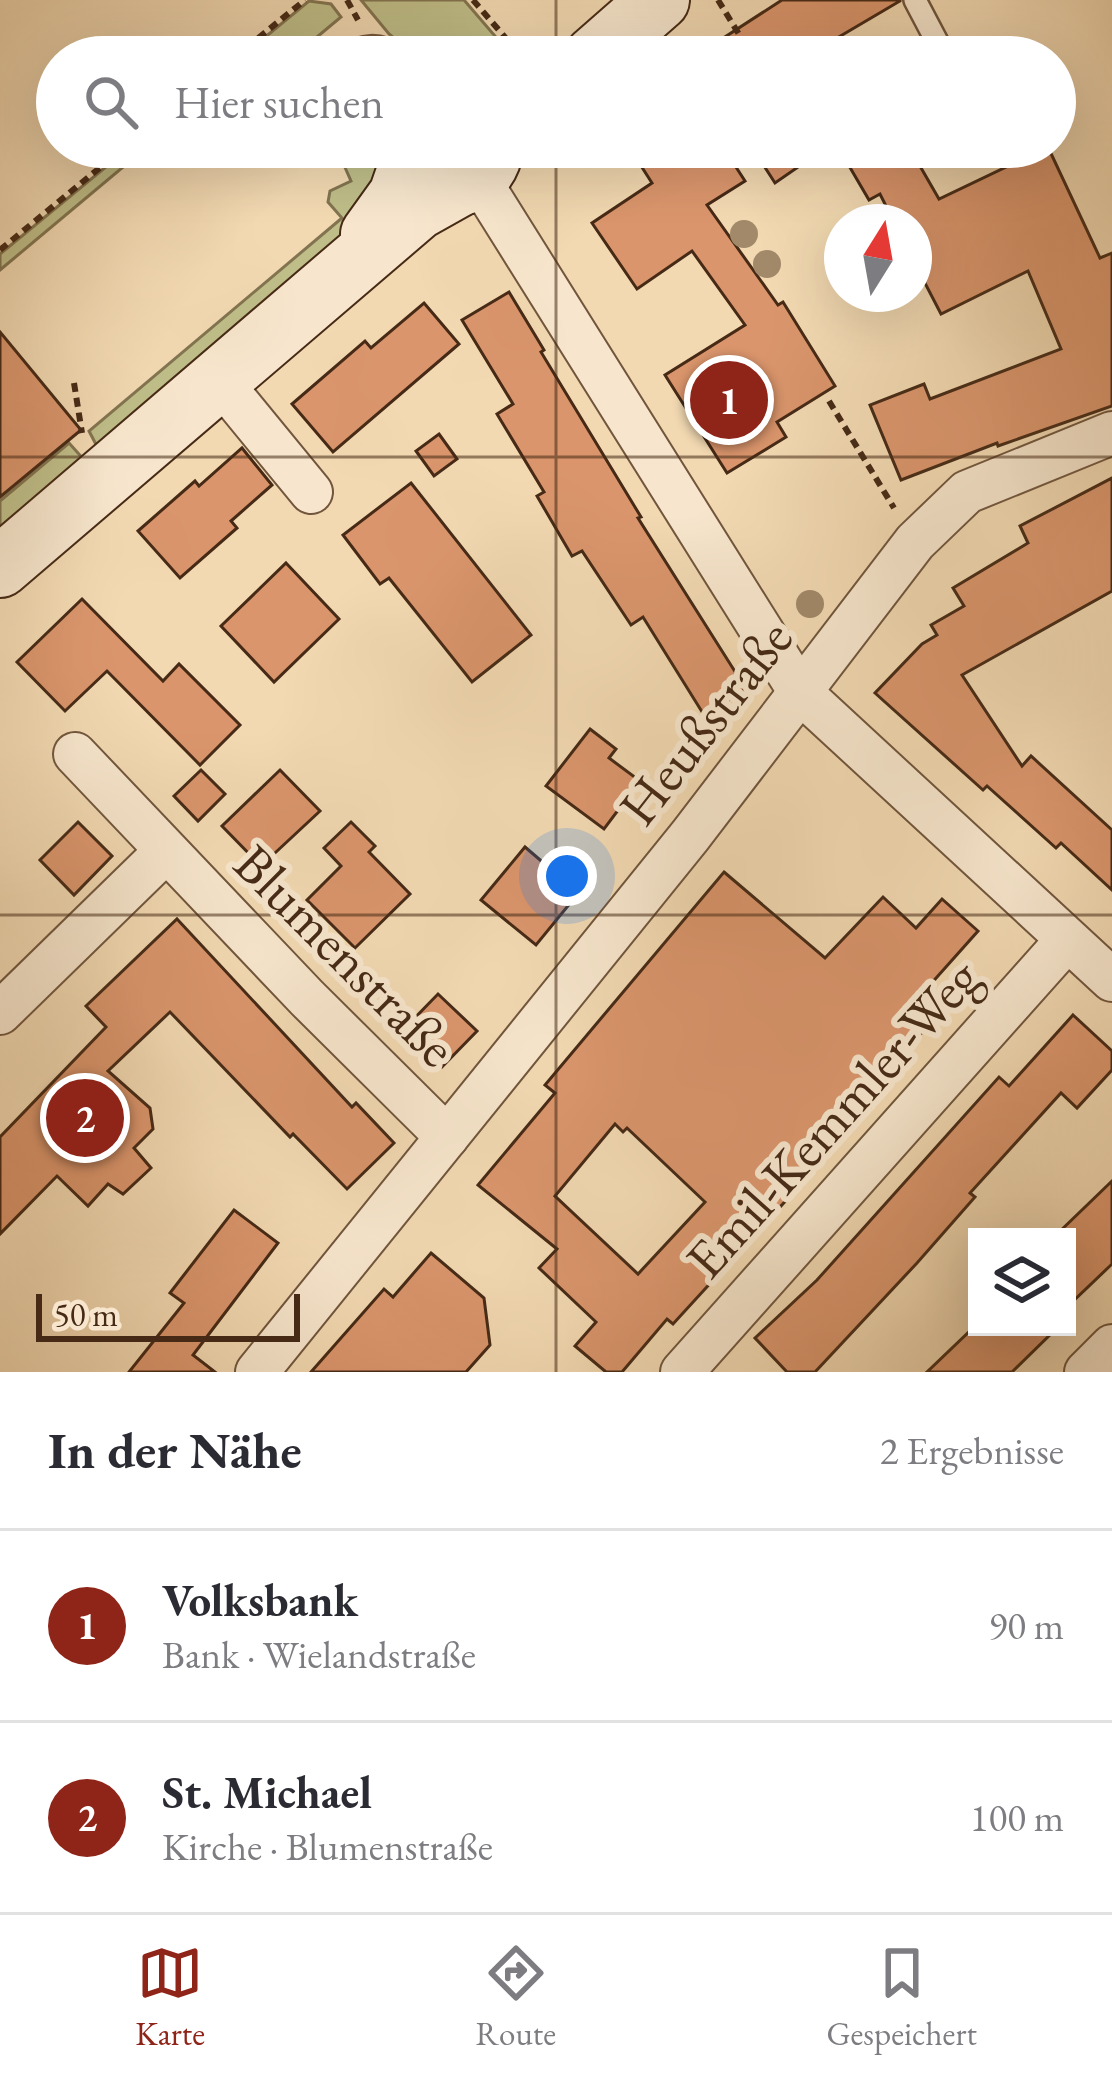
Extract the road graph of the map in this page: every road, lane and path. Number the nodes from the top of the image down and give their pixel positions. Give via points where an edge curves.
1 (305, 0) edge
2 (472, 0) edge
3 (659, 0) edge
4 (718, 0) edge
5 (915, 0) edge
6 (261, 36) edge
7 (504, 36) edge
8 (617, 36) edge
9 (740, 36) edge
10 (934, 36) edge
11 (100, 168) edge
12 (456, 168) edge
13 (470, 168) edge
14 (0, 250) edge
15 (219, 380) junction
16 (830, 401) dead end
17 (1112, 433) edge
18 (310, 492) dead end
19 (915, 542) junction
20 (0, 567) edge
21 (800, 692) junction
22 (76, 754) dead end
23 (166, 852) junction
24 (1067, 940) junction
25 (1111, 977) edge
26 (0, 1013) edge
27 (447, 1137) junction
28 (1112, 1346) edge
29 (257, 1372) edge
30 (682, 1372) edge
31 (1086, 1372) edge

1 - 6 path
2 - 7 path
3 - 8 street
4 - 9 path
5 - 10 lane
11 - 14 path
12 - 15 street
13 - 21 street
15 - 18 street
15 - 20 street
16 - 19 path
17 - 19 street, Heußstraße via 967,492
19 - 21 street, Heußstraße
21 - 24 street
21 - 27 street, Heußstraße
22 - 23 street, Blumenstraße
23 - 26 street, Blumenstraße
23 - 27 street, Blumenstraße
24 - 25 street
24 - 30 street, Emil-Kemmler-Weg
27 - 29 street, Heußstraße
28 - 31 street

